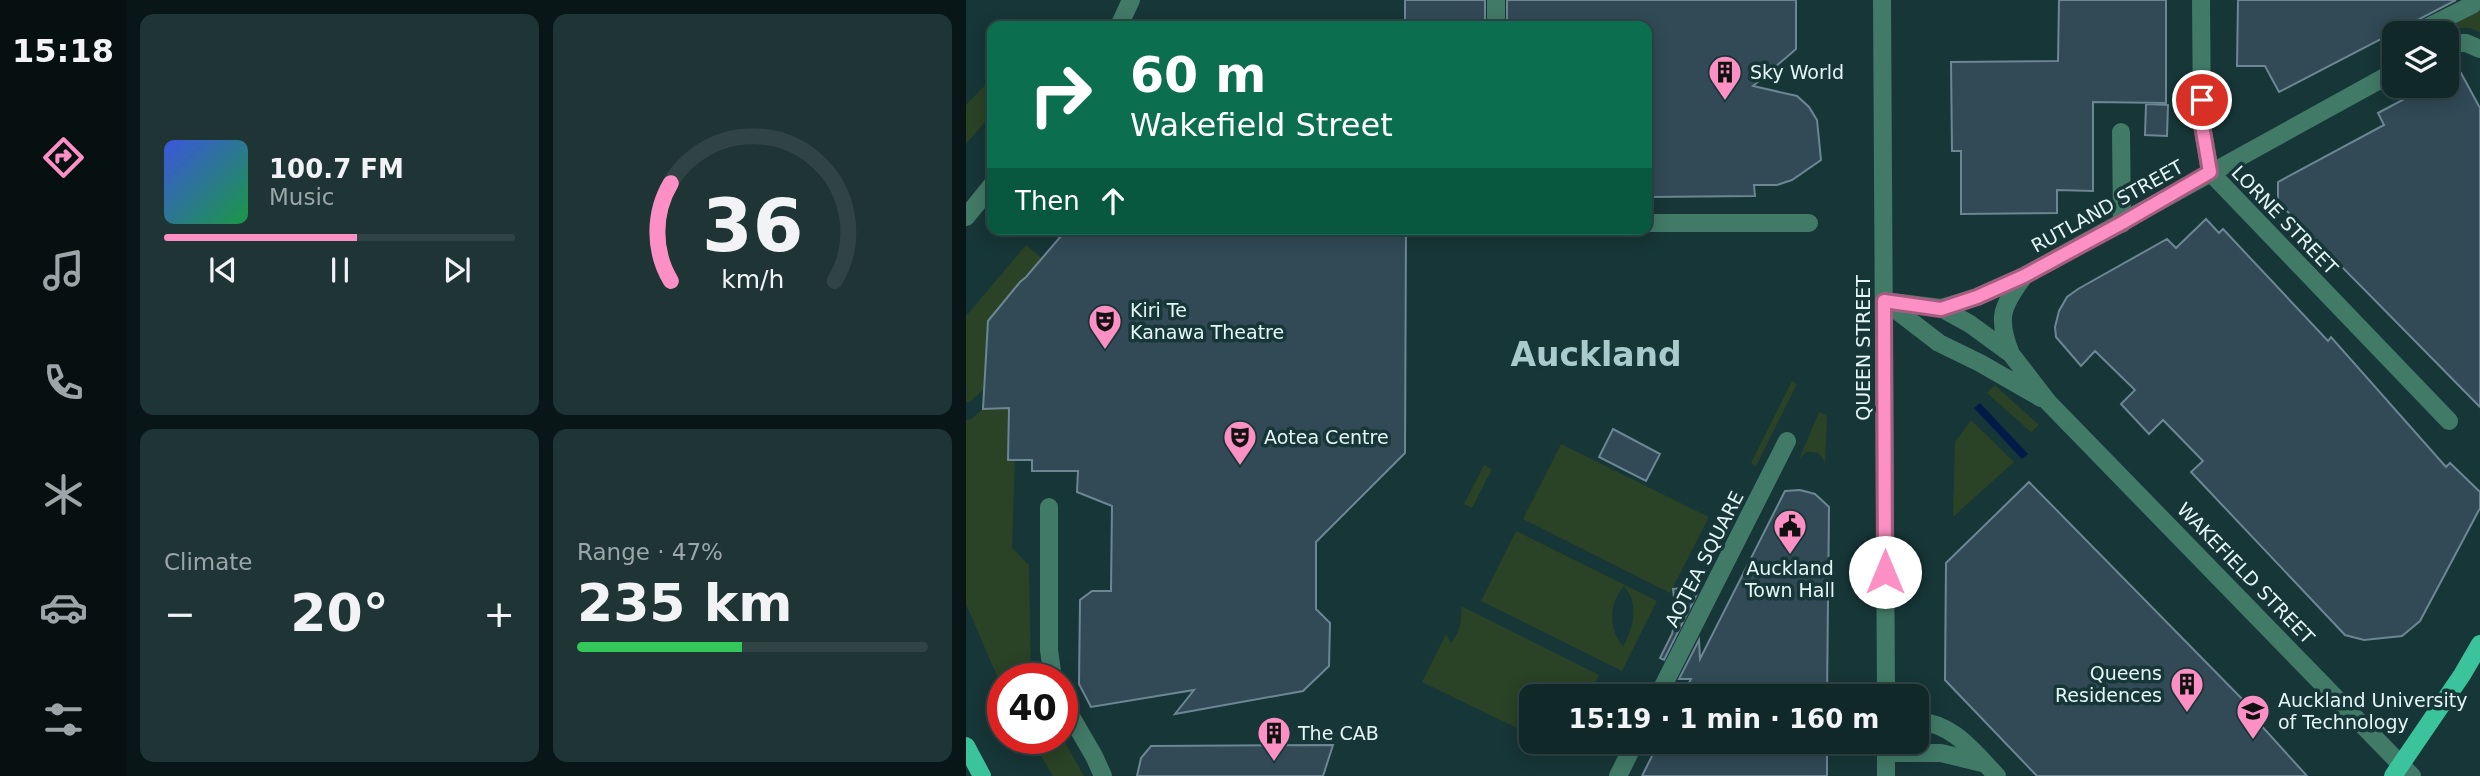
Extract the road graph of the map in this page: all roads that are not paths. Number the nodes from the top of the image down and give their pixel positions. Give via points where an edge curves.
1 (1131, 0) edge
2 (1496, 0) edge
3 (1882, 0) edge
4 (2201, 0) edge
5 (2478, 0) edge
6 (1121, 21) edge
7 (1496, 21) edge
8 (2440, 21) edge
9 (2459, 43) edge
10 (2480, 49) edge
11 (2382, 79) edge
12 (2121, 132) dead end
13 (2210, 172) junction
14 (987, 191) edge
15 (966, 217) edge
16 (1652, 223) edge
17 (1809, 223) dead end
18 (2122, 223) junction
19 (2024, 276) junction
20 (1884, 301) junction
21 (1941, 309) junction
22 (2011, 354) junction
23 (2048, 402) junction
24 (2449, 421) dead end
25 (1787, 441) dead end
26 (1049, 507) dead end
27 (2480, 644) edge
28 (1051, 663) edge
29 (1664, 684) edge
30 (1886, 684) edge
31 (1929, 722) edge
32 (1078, 730) edge
33 (966, 746) edge
34 (1929, 752) edge
35 (1629, 754) edge
36 (1886, 754) edge
37 (1991, 770) edge
38 (2402, 772) edge
39 (982, 776) edge
40 (1103, 776) edge
41 (1618, 776) edge
42 (1886, 776) edge

1 - 6 street
2 - 7 street
3 - 20 street, QUEEN STREET
4 - 13 street, LORNE STREET via 2202,125
5 - 8 street
9 - 10 street
11 - 13 street, RUTLAND STREET
12 - 18 street
13 - 18 street, RUTLAND STREET
13 - 24 street, LORNE STREET
14 - 15 street
16 - 17 street
18 - 19 street, RUTLAND STREET
19 - 21 street, RUTLAND STREET
19 - 22 street, RUTLAND STREET via 2002,315 2003,336
20 - 21 street, WAKEFIELD STREET
20 - 23 street, WAKEFIELD STREET via 1939,343
20 - 30 street, QUEEN STREET
21 - 22 street, WAKEFIELD STREET
22 - 23 street, WAKEFIELD STREET
23 - 38 street, WAKEFIELD STREET
25 - 29 street, AOTEA SQUARE
26 - 28 street
27 - 38 main road
31 - 37 street via 1958,736
32 - 40 street
33 - 39 main road
34 - 37 street
35 - 41 street
36 - 42 street

